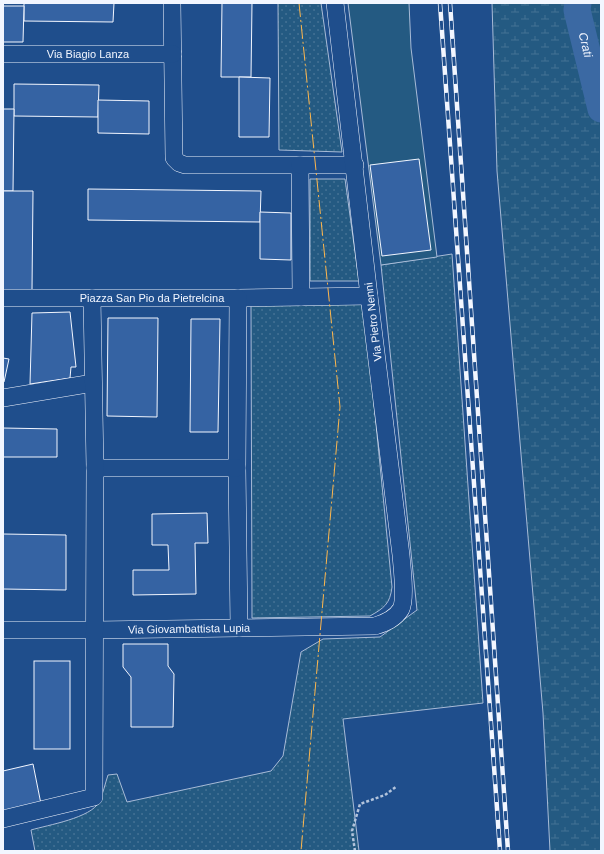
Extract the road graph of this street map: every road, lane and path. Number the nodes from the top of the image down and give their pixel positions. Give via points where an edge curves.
1 (172, 3) edge
2 (335, 3) edge
3 (3, 54) edge
4 (173, 54) junction
5 (300, 165) junction
6 (354, 165) junction
7 (369, 296) junction
8 (301, 297) junction
9 (3, 298) edge
10 (92, 298) junction
11 (238, 298) junction
12 (93, 383) junction
13 (3, 398) edge
14 (94, 468) junction
15 (237, 468) junction
16 (375, 626) joint
17 (239, 628) junction
18 (3, 630) edge
19 (95, 630) junction
20 (398, 786) dead end
21 (3, 818) edge
22 (355, 851) edge

1 - 4 street
2 - 6 street, Via Pietro Nenni
3 - 4 street, Via Biagio Lanza
4 - 5 street via 174,158 179,163
5 - 6 street
5 - 8 street
6 - 7 street, Via Pietro Nenni
7 - 8 street, Piazza San Pio da Pietrelcina
7 - 16 street, Via Pietro Nenni via 404,588 401,608 384,624
8 - 11 street, Piazza San Pio da Pietrelcina
9 - 10 street, Piazza San Pio da Pietrelcina
10 - 11 street, Piazza San Pio da Pietrelcina
10 - 12 street
11 - 15 street
12 - 13 street
12 - 14 street
14 - 15 street
14 - 19 street
15 - 17 street
16 - 17 street, Via Giovambattista Lupia
17 - 19 street, Via Giovambattista Lupia
18 - 19 street, Via Giovambattista Lupia
19 - 21 street via 94,797
20 - 22 path via 385,795 360,804 352,831

